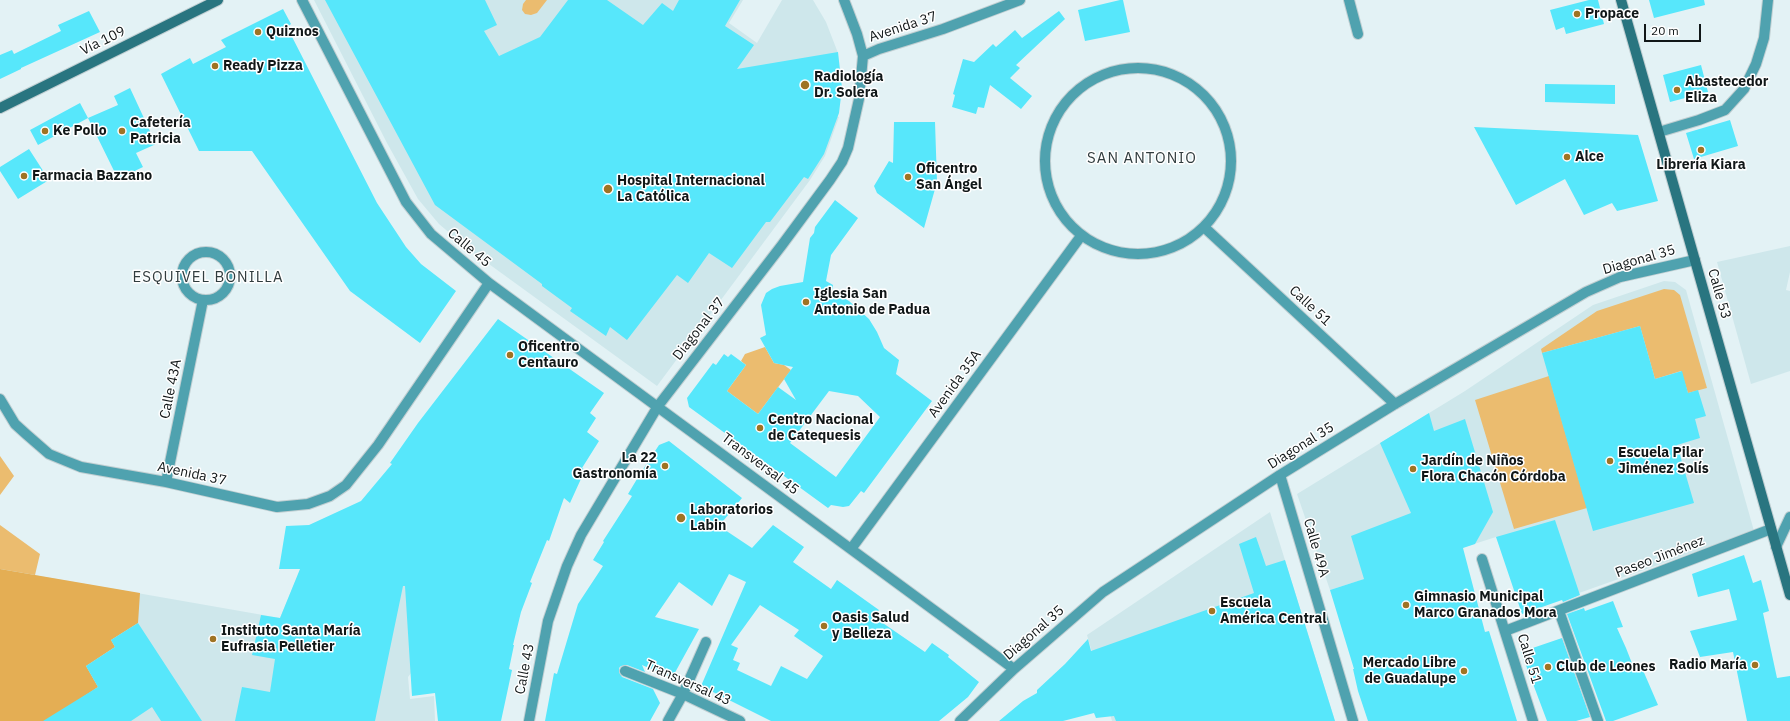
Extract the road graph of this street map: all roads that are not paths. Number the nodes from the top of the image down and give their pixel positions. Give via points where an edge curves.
1 (218, 0) edge
2 (302, 0) edge
3 (844, 0) edge
4 (1020, 0) edge
5 (1349, 0) edge
6 (1621, 0) edge
7 (1768, 0) edge
8 (1358, 34) dead end
9 (863, 56) junction
10 (0, 108) edge
11 (1659, 132) junction
12 (1205, 228) junction
13 (1081, 236) junction
14 (1695, 260) junction
15 (489, 283) junction
16 (203, 300) junction
17 (0, 399) edge
18 (1395, 404) junction
19 (658, 406) junction
20 (1280, 475) junction
21 (166, 482) junction
22 (330, 496) joint
23 (1790, 517) edge
24 (1771, 529) junction
25 (1776, 547) junction
26 (851, 549) junction
27 (1482, 559) dead end
28 (1790, 595) edge
29 (1559, 611) junction
30 (548, 621) joint
31 (1505, 631) junction
32 (706, 642) dead end
33 (1014, 669) junction
34 (625, 671) dead end
35 (683, 694) junction
36 (529, 721) edge
37 (668, 721) edge
38 (740, 721) edge
39 (960, 721) edge
40 (1353, 721) edge
41 (1533, 721) edge
42 (1598, 721) edge

1 - 10 main road, Vía 109
2 - 15 street, Calle 45 via 406,202 432,234
3 - 9 street
4 - 9 street, Avenida 37 via 943,29 879,48
5 - 8 street
6 - 11 main road, Calle 53
7 - 11 street via 1764,38 1756,64 1744,89 1725,110
9 - 19 street, Diagonal 37 via 857,114 842,162 782,245
11 - 14 main road, Calle 53
12 - 13 street via 1180,245 1155,253 1129,254 1104,248
12 - 13 street via 1220,207 1230,178 1231,148 1222,119 1204,94 1178,77 1149,68 1118,70 1090,81 1067,100 1051,126 1044,156 1047,186 1060,214
12 - 18 street, Calle 51
13 - 26 street, Avenida 35A
14 - 18 street, Diagonal 35 via 1620,277 1586,292
14 - 24 main road, Calle 53
15 - 19 street, Transversal 45
15 - 22 street, Calle 45 via 378,445 346,485
16 - 16 street via 211,300 225,292 231,276 230,269 221,256 206,252 199,253 186,262 182,278 188,293
16 - 21 street, Calle 43A
17 - 21 street, Avenida 37 via 15,424 49,454 81,467
18 - 20 street, Diagonal 35
19 - 26 street, Transversal 45
19 - 30 street, Diagonal 37 via 581,535
20 - 33 street, Diagonal 35 via 1103,592
20 - 40 street, Calle 49A
21 - 22 street, Avenida 37 via 276,507 308,504
23 - 25 street
24 - 25 main road, Calle 53
24 - 29 street, Paseo Jiménez
25 - 28 main road, Calle 53
26 - 33 street, Transversal 45
27 - 31 street, Calle 51
29 - 31 street
29 - 42 street
30 - 36 street, Calle 43
31 - 41 street, Calle 51
32 - 35 street
33 - 39 street, Diagonal 35
34 - 35 street, Transversal 43
35 - 37 street
35 - 38 street, Transversal 43

